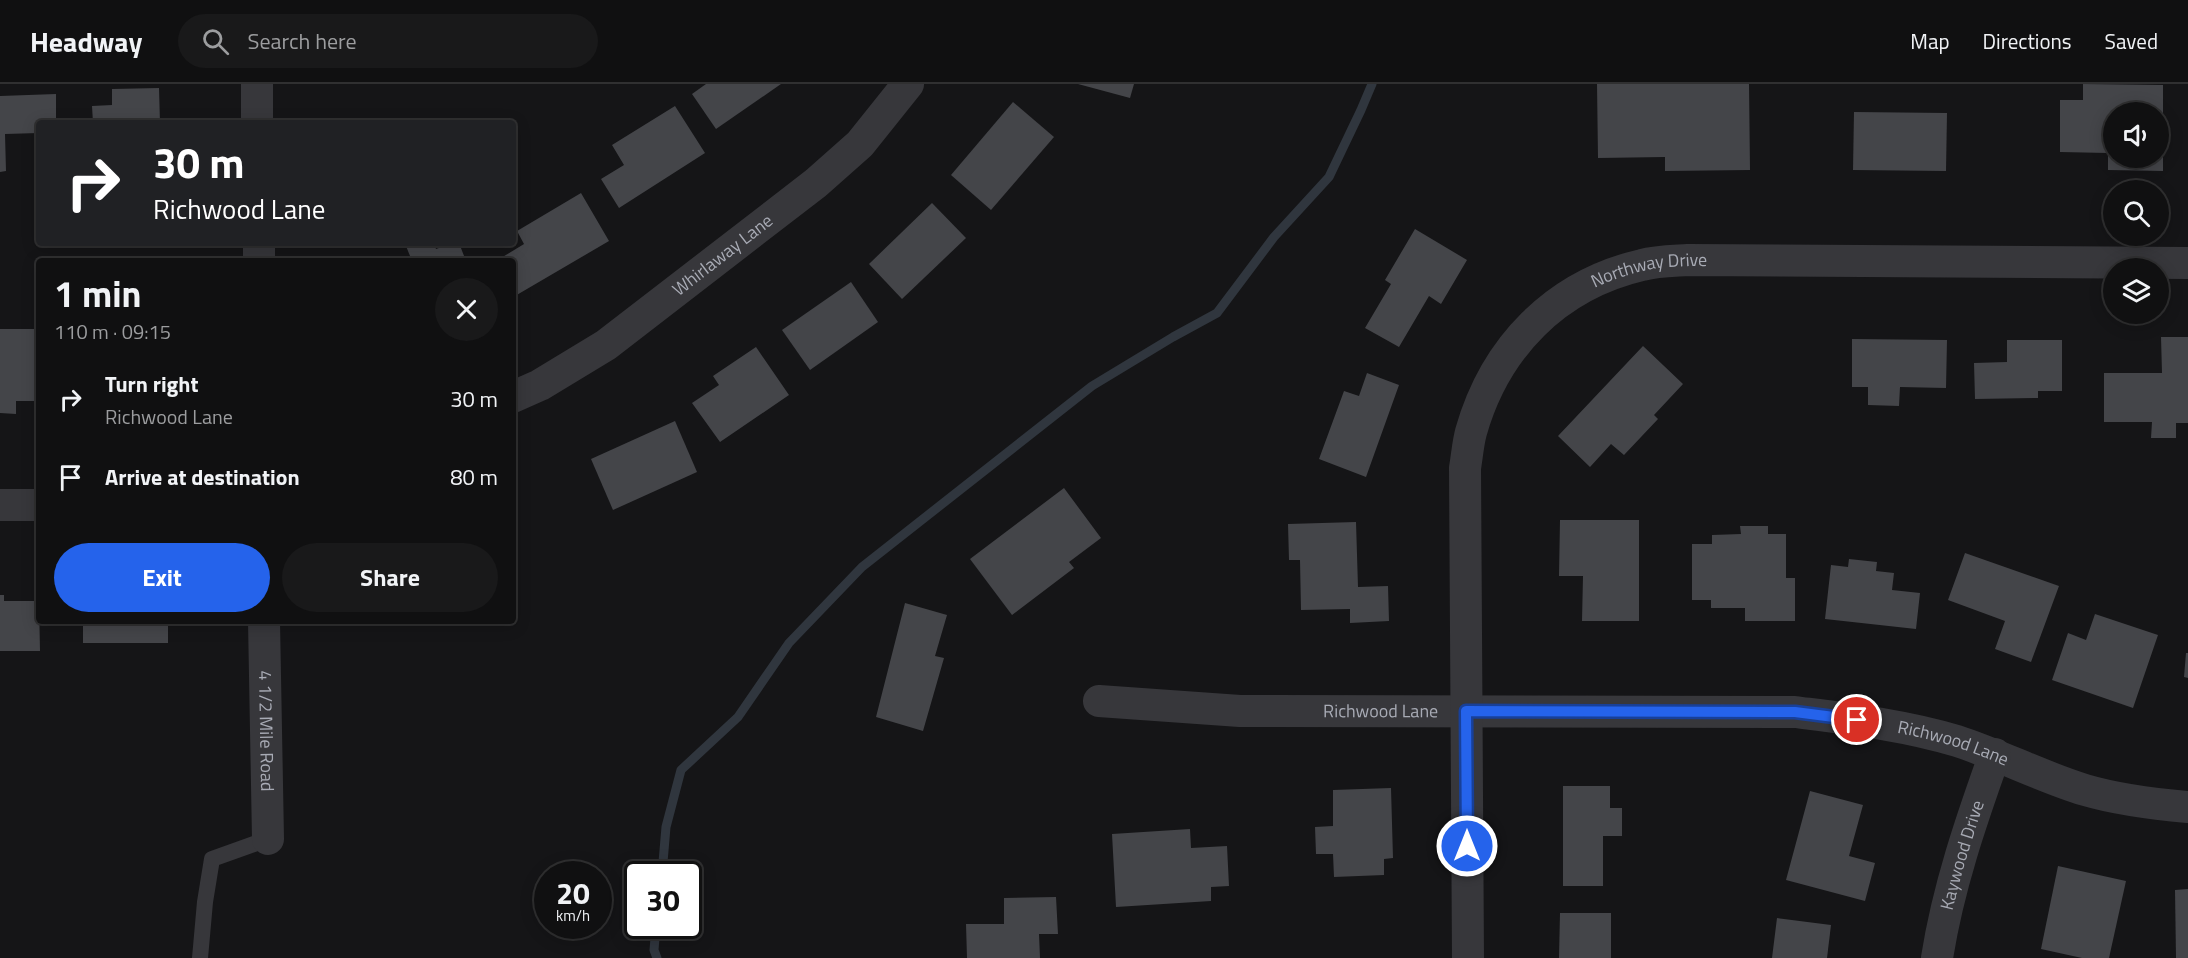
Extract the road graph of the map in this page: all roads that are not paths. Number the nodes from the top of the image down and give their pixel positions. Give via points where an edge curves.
1 (257, 84) edge
2 (908, 84) edge
3 (257, 120) edge
4 (2188, 262) edge
5 (516, 396) edge
6 (0, 505) edge
7 (36, 505) edge
8 (264, 624) edge
9 (1099, 701) dead end
10 (1466, 711) junction
11 (1995, 754) junction
12 (2188, 807) edge
13 (268, 839) joint
14 (200, 958) edge
15 (1468, 958) edge
16 (1937, 958) edge

1 - 3 street
2 - 5 street, Whirlaway Lane via 860,144 816,183 606,345
4 - 10 street, Northway Drive via 1688,260 1644,264 1602,277 1567,296 1532,324 1507,353 1485,392 1470,434 1466,468
6 - 7 street
8 - 13 street, 4 1/2 Mile Road
9 - 10 street, Richwood Lane via 1240,711
10 - 11 street, Richwood Lane via 1795,712 1877,722
10 - 15 street, Northway Drive
11 - 12 street, Richwood Lane via 2084,790 2143,803
11 - 16 street, Kaywood Drive via 1965,837
13 - 14 lane via 212,859

